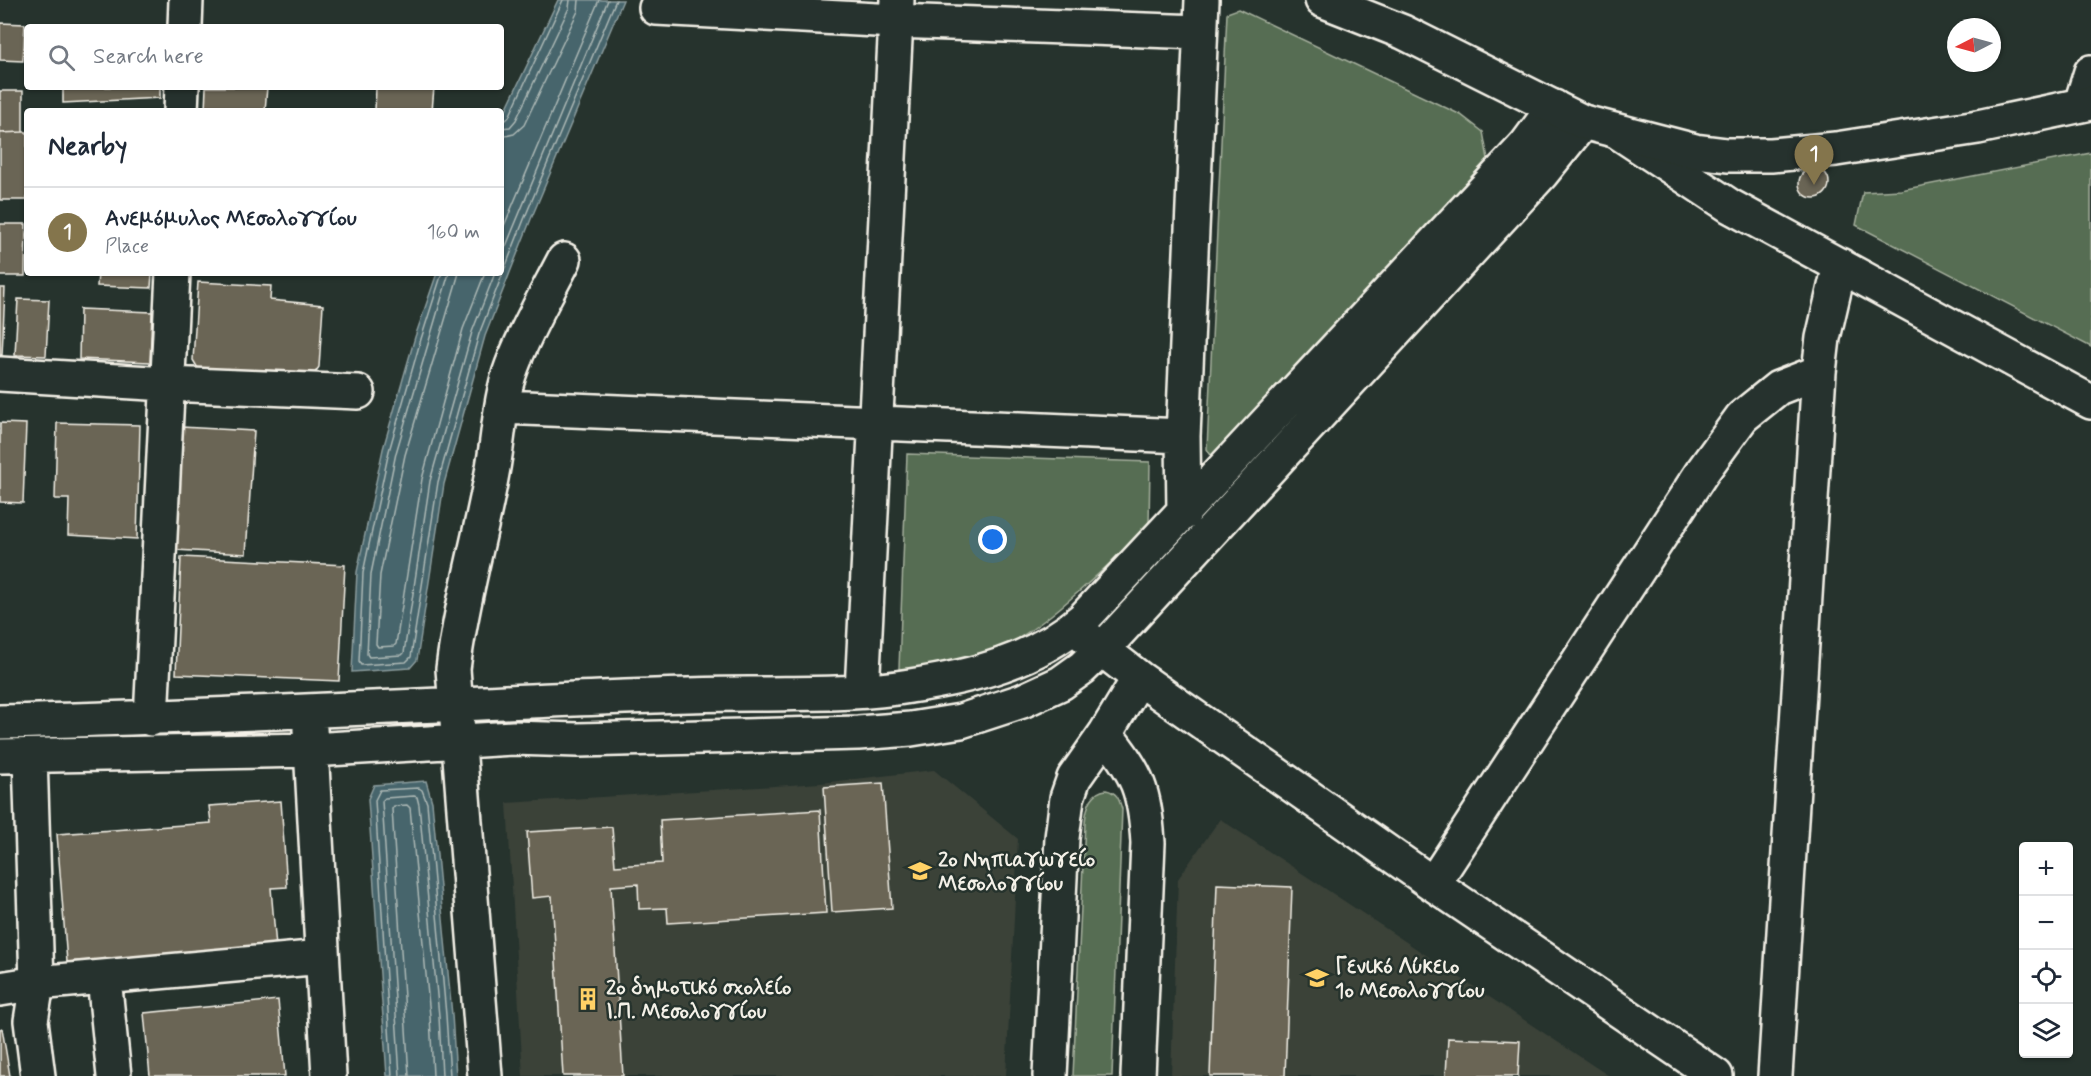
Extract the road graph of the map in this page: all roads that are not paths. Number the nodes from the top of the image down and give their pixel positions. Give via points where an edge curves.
1 (186, 0) edge
2 (1202, 0) edge
3 (1322, 0) edge
4 (656, 8) dead end
5 (896, 10) edge
6 (185, 24) edge
7 (1200, 33) junction
8 (2091, 72) edge
9 (182, 90) edge
10 (2086, 104) edge
11 (1554, 107) junction
12 (181, 108) edge
13 (1583, 122) junction
14 (1620, 133) junction
15 (564, 260) dead end
16 (1840, 265) junction
17 (173, 276) edge
18 (1819, 372) junction
19 (0, 374) edge
20 (167, 384) junction
21 (358, 392) dead end
22 (2091, 402) edge
23 (502, 407) junction
24 (874, 422) junction
25 (1183, 436) junction
26 (1184, 513) junction
27 (1073, 627) junction
28 (1102, 649) junction
29 (1139, 678) junction
30 (862, 691) junction
31 (455, 704) junction
32 (309, 712) junction
33 (150, 719) junction
34 (0, 722) edge
35 (1106, 734) junction
36 (459, 742) junction
37 (311, 750) junction
38 (15, 766) edge
39 (1433, 884) junction
40 (322, 957) junction
41 (104, 978) junction
42 (37, 983) junction
43 (0, 989) edge
44 (38, 1076) edge
45 (114, 1076) edge
46 (329, 1076) edge
47 (484, 1076) edge
48 (1050, 1076) edge
49 (1138, 1076) edge
50 (1716, 1076) edge
51 (1775, 1076) edge

1 - 6 street
2 - 7 street
3 - 11 street via 1403,32
4 - 5 street
5 - 7 street
5 - 24 street
7 - 25 street
8 - 10 street
9 - 12 street
10 - 14 street via 1836,150 1771,155 1695,152
11 - 13 street
11 - 26 street via 1526,146
13 - 14 street
13 - 28 street via 1542,174
14 - 16 street via 1730,206
15 - 23 street via 511,368
16 - 18 street
16 - 22 street
17 - 20 street
18 - 39 street via 1778,388 1742,417 1702,472
18 - 51 street
19 - 20 street
20 - 21 street
20 - 33 street
23 - 24 street
23 - 31 street via 457,635 453,669
24 - 25 street
24 - 30 street
25 - 26 street
26 - 27 street
27 - 28 street
27 - 30 street via 1024,656 970,675
28 - 29 street
28 - 36 street via 1082,668 1042,692 941,725 858,733
29 - 35 street
29 - 39 street
30 - 31 street
31 - 32 street
31 - 36 street
32 - 33 street
32 - 37 street
33 - 34 street
35 - 48 street via 1074,778 1064,814
35 - 49 street via 1141,787 1147,821
36 - 37 street
36 - 47 street
37 - 38 street
37 - 40 street
38 - 42 street
39 - 50 street
40 - 41 street
40 - 46 street
41 - 42 street
41 - 45 street
42 - 43 street
42 - 44 street via 31,1021

